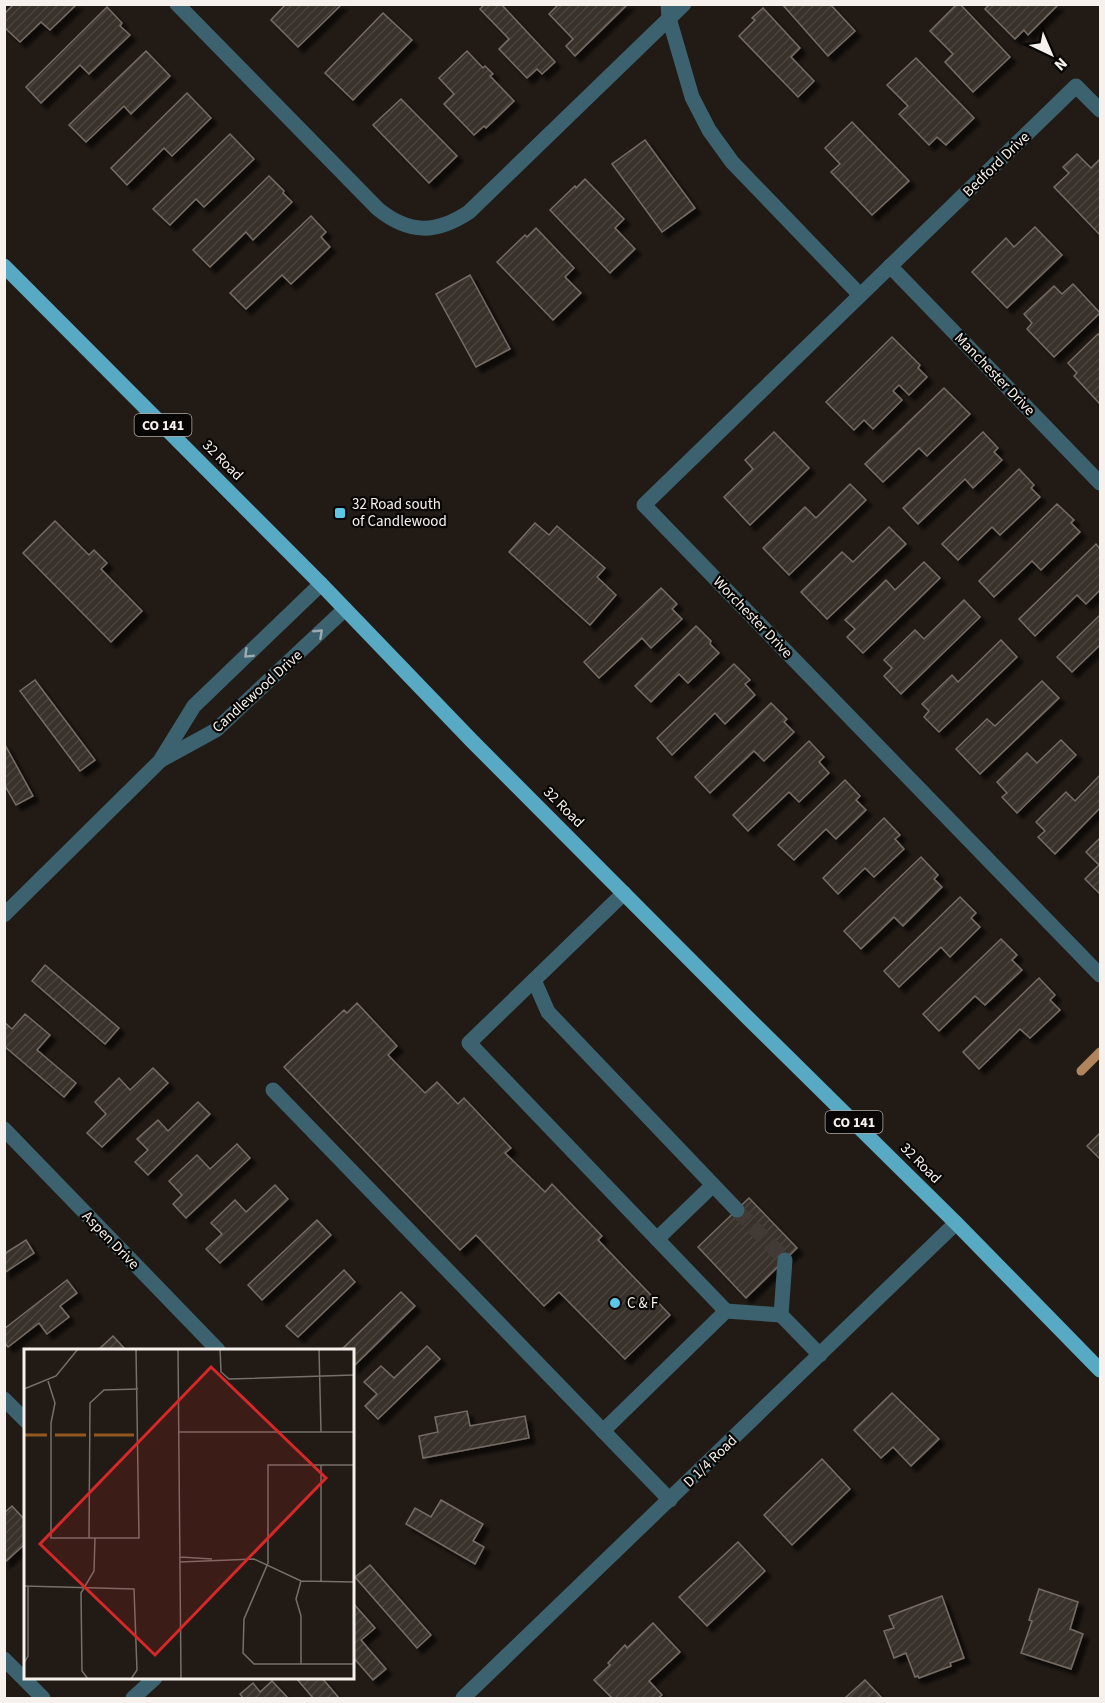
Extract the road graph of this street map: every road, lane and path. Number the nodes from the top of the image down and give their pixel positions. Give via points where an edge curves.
1 (177, 4) edge
2 (684, 4) edge
3 (669, 11) edge
4 (1101, 111) edge
5 (4, 266) edge
6 (890, 266) junction
7 (860, 295) junction
8 (1101, 483) edge
9 (321, 584) junction
10 (345, 609) junction
11 (160, 761) junction
12 (624, 893) junction
13 (4, 915) edge
14 (1101, 975) edge
15 (534, 980) junction
16 (273, 1090) dead end
17 (4, 1129) edge
18 (713, 1185) junction
19 (736, 1210) tunnel mouth
20 (956, 1223) junction
21 (657, 1239) junction
22 (785, 1260) dead end
23 (726, 1311) junction
24 (782, 1316) junction
25 (217, 1349) edge
26 (820, 1356) junction
27 (1101, 1370) edge
28 (4, 1399) edge
29 (24, 1419) edge
30 (603, 1431) junction
31 (670, 1500) junction
32 (4, 1659) edge
33 (153, 1679) edge
34 (43, 1698) edge
35 (133, 1698) edge
36 (463, 1698) edge

1 - 3 street via 378,209 400,224 426,229 456,221 469,212
2 - 3 street
3 - 7 street via 692,97 720,146
4 - 6 street, Bedford Drive via 1077,86
5 - 9 main road, 32 Road / CO 141
6 - 7 street, Worchester Drive
6 - 8 street, Manchester Drive
7 - 14 street, Worchester Drive via 644,505
9 - 10 main road, 32 Road / CO 141
9 -> 11 street, Candlewood Drive via 194,706
11 -> 10 street, Candlewood Drive via 216,730
10 - 12 main road, 32 Road / CO 141
11 - 13 street, Candlewood Drive
12 - 15 street
12 - 20 main road, 32 Road / CO 141
15 - 18 street via 548,1012
15 - 21 street via 469,1043
16 - 30 street
17 - 25 street, Aspen Drive
18 - 19 street
18 - 21 street
20 - 26 street, D 1/4 Road
20 - 27 main road, 32 Road / CO 141
21 - 23 street
22 - 24 street
23 - 24 street
23 - 30 street
24 - 26 street
26 - 31 street, D 1/4 Road
28 - 29 street
30 - 31 street
31 - 36 street, D 1/4 Road
32 - 34 street
33 - 35 street

